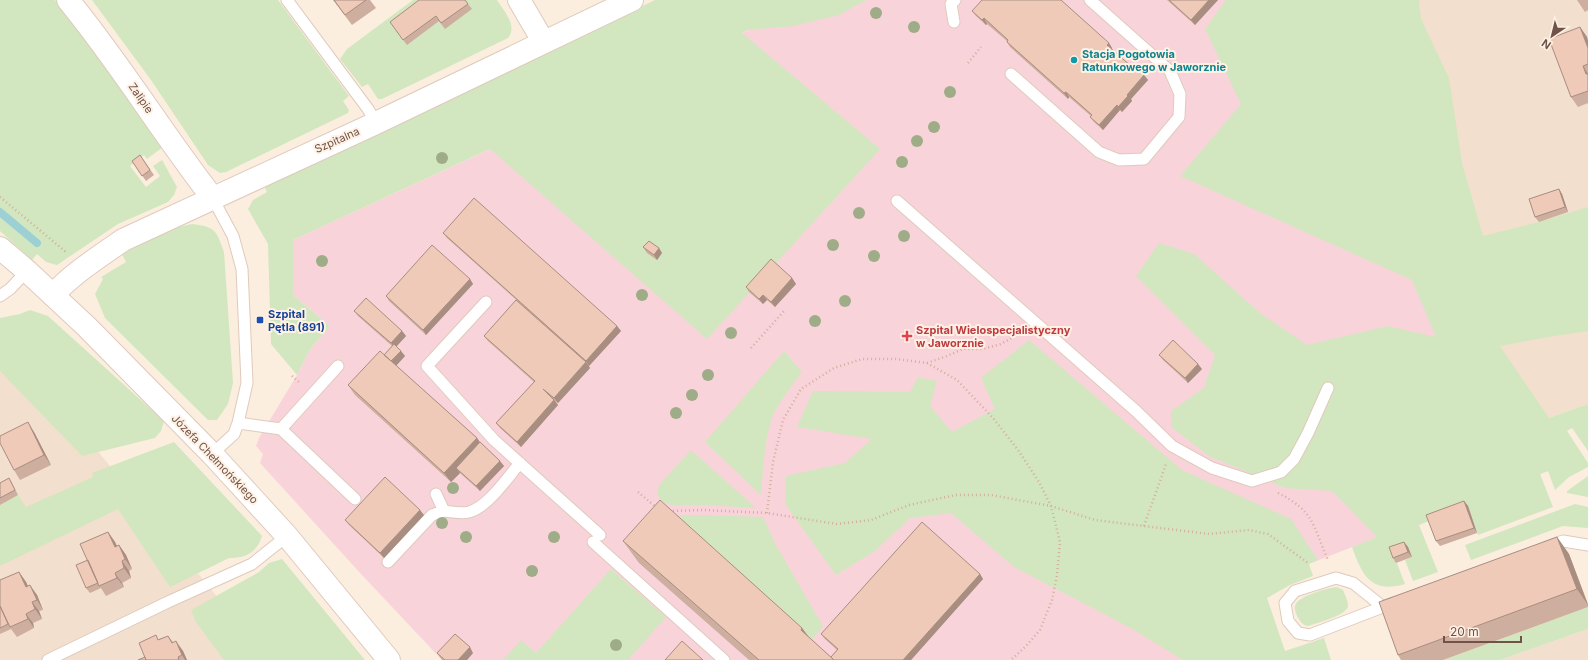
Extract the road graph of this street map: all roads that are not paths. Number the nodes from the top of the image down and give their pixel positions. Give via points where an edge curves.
1 (68, 0) edge
2 (287, 0) edge
3 (519, 0) edge
4 (632, 0) edge
5 (955, 0) edge
6 (1090, 0) edge
7 (954, 22) dead end
8 (543, 41) junction
9 (1011, 74) dead end
10 (376, 123) junction
11 (212, 198) junction
12 (897, 201) dead end
13 (0, 248) edge
14 (27, 271) junction
15 (53, 295) junction
16 (0, 296) edge
17 (486, 302) dead end
18 (338, 366) dead end
19 (1328, 388) dead end
20 (238, 423) junction
21 (281, 430) junction
22 (212, 454) junction
23 (520, 464) junction
24 (436, 494) dead end
25 (355, 499) dead end
26 (444, 511) junction
27 (287, 536) junction
28 (1588, 545) edge
29 (1540, 549) edge
30 (388, 562) dead end
31 (1405, 598) edge
32 (1383, 607) junction
33 (48, 660) edge
34 (390, 660) edge
35 (724, 660) edge

1 - 11 street, Zalipie
2 - 10 lane
3 - 8 street
4 - 8 street, Szpitalna
5 - 7 lane via 951,4
6 - 9 lane via 1170,71 1180,94 1178,117 1144,159 1119,160 1099,152
8 - 10 street, Szpitalna
10 - 11 street, Szpitalna
11 - 15 street, Szpitalna via 123,240 80,271
11 - 20 lane via 233,236 242,269 247,383
12 - 19 lane via 1136,411 1172,446 1212,468 1252,481 1281,472 1294,459
13 - 14 street, Józefa Chełmońskiego
14 - 15 street, Józefa Chełmońskiego
14 - 16 lane
15 - 22 street, Józefa Chełmońskiego
17 - 23 lane via 427,366 494,440
18 - 21 lane
20 - 21 lane
20 - 22 lane via 234,434
21 - 25 lane
22 - 27 street, Józefa Chełmońskiego
23 - 26 lane via 480,507 468,512
23 - 35 lane
24 - 26 lane
26 - 30 lane via 432,515
27 - 33 lane via 252,564
27 - 34 street, Józefa Chełmońskiego
28 - 29 lane via 1563,541
31 - 32 lane
32 - 32 lane via 1352,584 1336,578 1295,591 1285,603 1288,621 1298,633 1310,635

